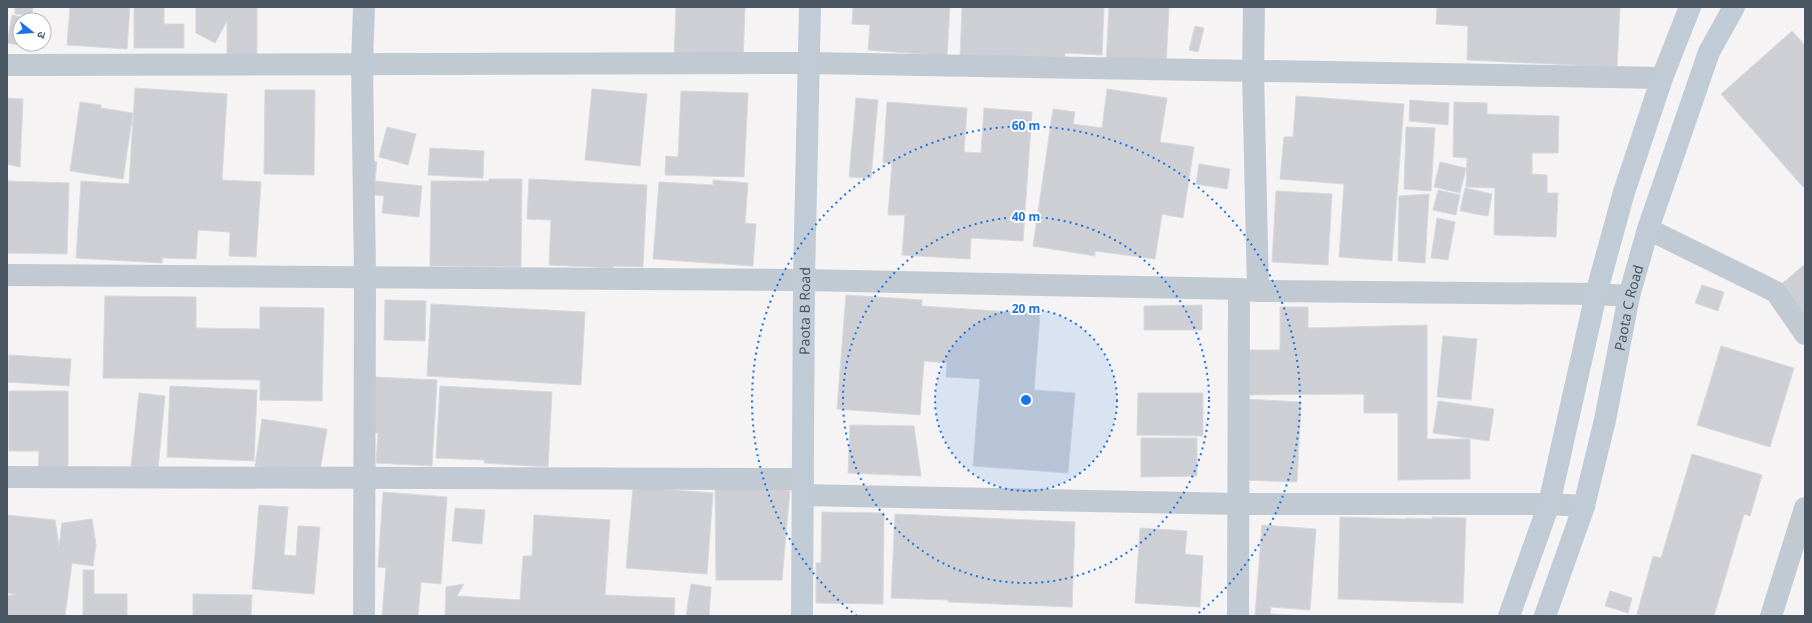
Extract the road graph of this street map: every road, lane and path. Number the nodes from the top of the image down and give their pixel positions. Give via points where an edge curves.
1 (364, 7) edge
2 (810, 7) edge
3 (1254, 7) edge
4 (1690, 7) edge
5 (1734, 7) edge
6 (809, 63) junction
7 (362, 64) junction
8 (7, 65) edge
9 (1253, 71) junction
10 (1662, 78) junction
11 (1648, 229) junction
12 (7, 275) edge
13 (365, 277) junction
14 (804, 280) junction
15 (1249, 290) junction
16 (1596, 294) junction
17 (1629, 296) junction
18 (1805, 334) edge
19 (7, 477) edge
20 (365, 478) junction
21 (803, 487) junction
22 (1239, 504) junction
23 (1549, 504) junction
24 (1584, 506) junction
25 (1805, 508) edge
26 (364, 616) edge
27 (802, 616) edge
28 (1238, 616) edge
29 (1509, 616) edge
30 (1545, 616) edge
31 (1771, 616) edge

1 - 7 street
2 - 6 street, Paota B Road
3 - 9 street
4 - 10 street
5 - 11 street, Paota C Road via 1708,52
6 - 7 street
6 - 9 street
6 - 14 street, Paota B Road
7 - 8 street
7 - 13 street
9 - 10 street
9 - 15 street
10 - 16 street via 1624,192
11 - 17 street, Paota C Road
11 - 18 street via 1776,292
12 - 13 street
13 - 14 street
13 - 20 street
14 - 15 street
14 - 21 street, Paota B Road
15 - 16 street
15 - 22 street
16 - 17 street
16 - 23 street
17 - 24 street, Paota C Road via 1605,420
19 - 20 street
20 - 21 street
20 - 26 street
21 - 22 street
21 - 27 street, Paota B Road
22 - 23 street
22 - 28 street
23 - 24 street
23 - 29 street
24 - 30 street, Paota C Road
25 - 31 street

